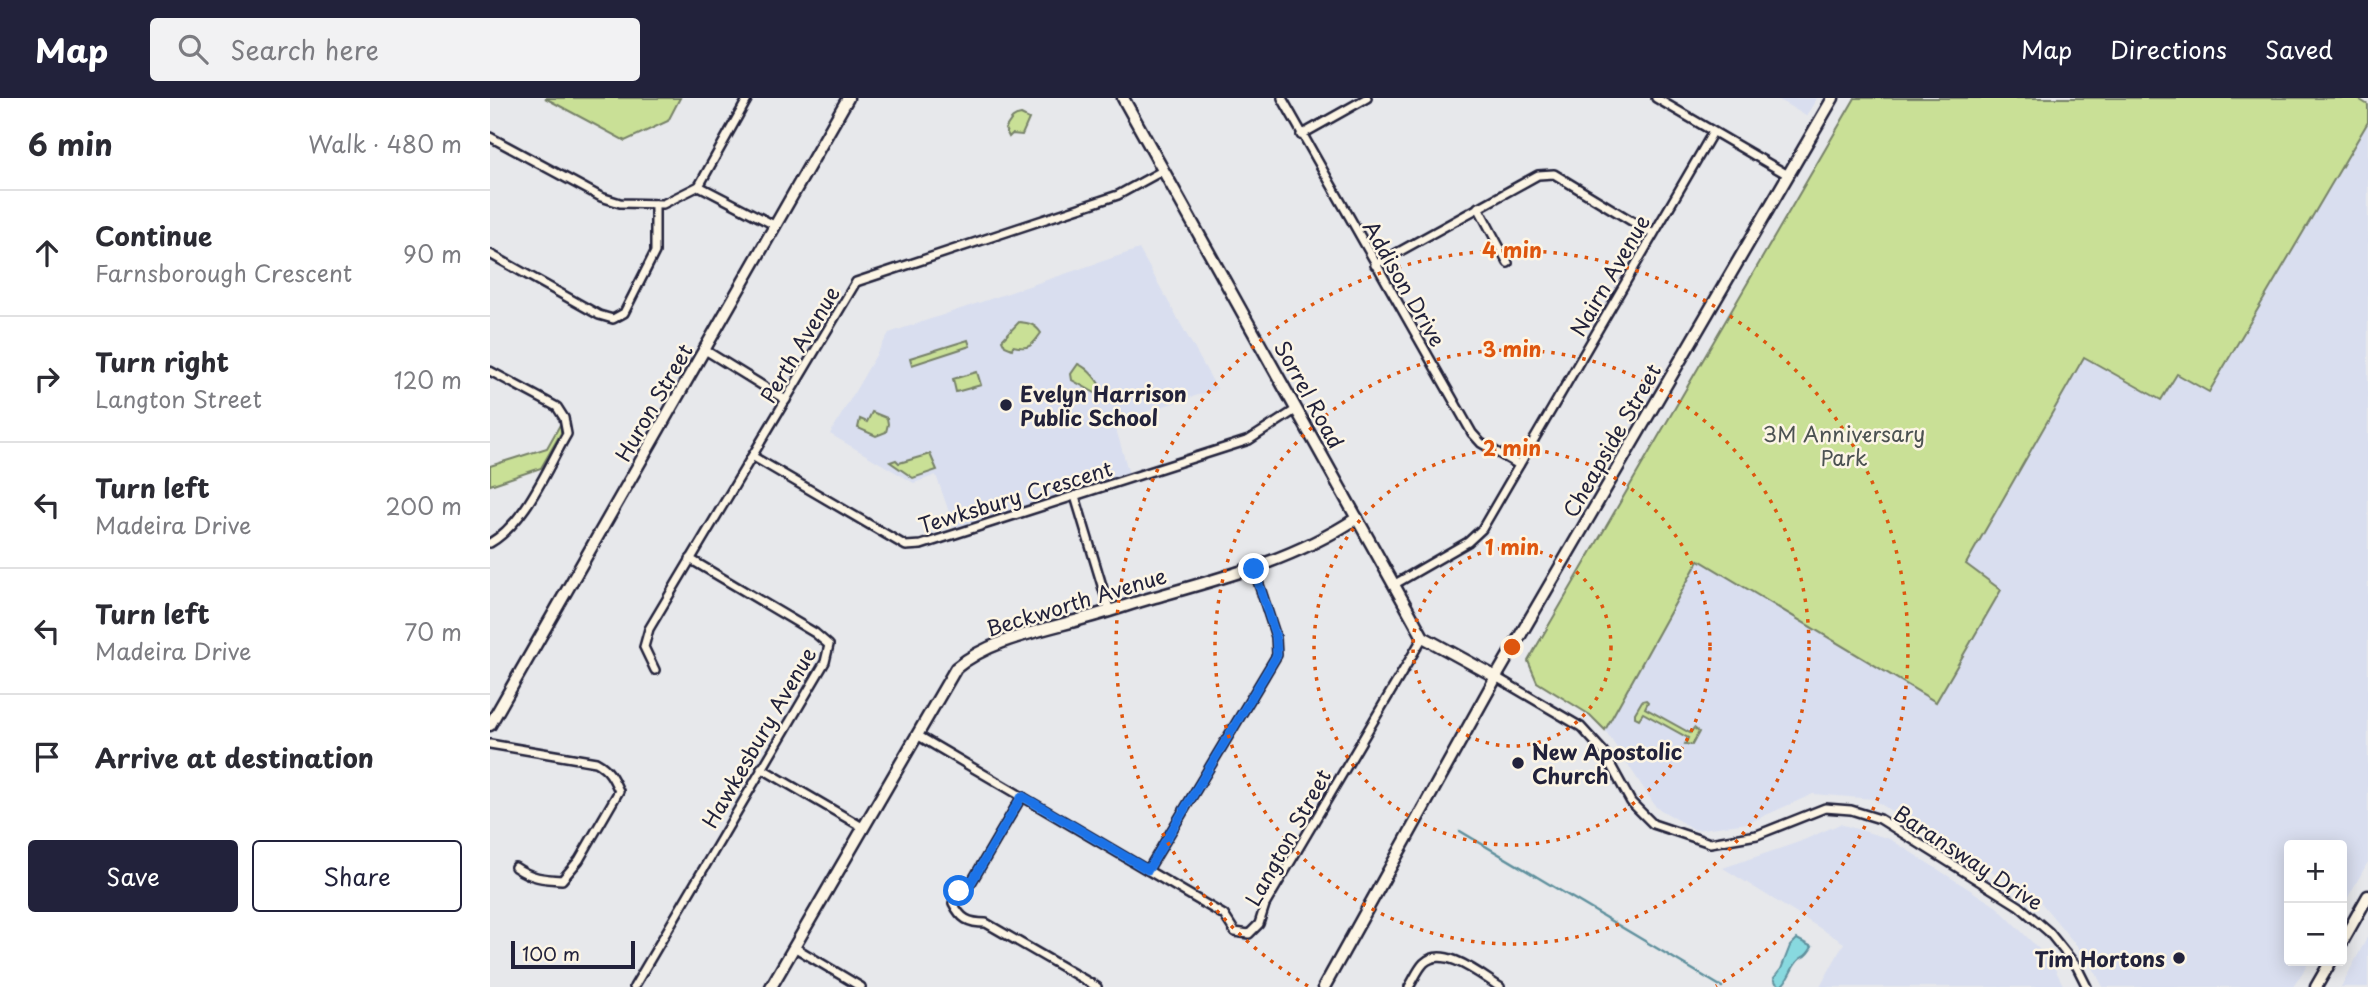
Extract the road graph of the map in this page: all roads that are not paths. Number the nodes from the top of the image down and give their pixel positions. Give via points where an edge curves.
1 (748, 98) edge
2 (848, 98) edge
3 (1123, 98) edge
4 (1282, 98) edge
5 (1367, 98) edge
6 (1656, 98) edge
7 (1833, 98) edge
8 (1713, 132) junction
9 (1301, 135) junction
10 (490, 137) edge
11 (1162, 171) junction
12 (1788, 175) junction
13 (699, 186) junction
14 (654, 204) junction
15 (1478, 207) junction
16 (776, 226) junction
17 (1653, 234) junction
18 (490, 254) edge
19 (1508, 263) dead end
20 (1375, 265) junction
21 (705, 350) junction
22 (490, 371) edge
23 (786, 400) junction
24 (1297, 410) junction
25 (752, 456) junction
26 (1519, 465) junction
27 (1075, 496) junction
28 (1357, 518) junction
29 (490, 543) edge
30 (690, 559) junction
31 (1254, 569) junction
32 (1395, 584) junction
33 (1110, 612) junction
34 (1423, 637) junction
35 (655, 670) dead end
36 (1496, 677) junction
37 (490, 725) edge
38 (917, 734) junction
39 (490, 744) edge
40 (761, 768) junction
41 (1022, 796) junction
42 (864, 828) junction
43 (515, 867) dead end
44 (1148, 870) junction
45 (2368, 896) edge
46 (2347, 933) edge
47 (794, 947) junction
48 (2328, 966) edge
49 (634, 987) edge
50 (771, 987) edge
51 (862, 987) edge
52 (1097, 987) edge
53 (1324, 987) edge
54 (1409, 987) edge
55 (1500, 987) edge
56 (2087, 987) edge
57 (2316, 987) edge

1 - 13 street
2 - 16 street, Huron Street
3 - 11 street, Sorrel Road
4 - 9 street, Addison Drive
5 - 9 street
6 - 8 street
7 - 12 street, Cheapside Street
8 - 12 street
8 - 17 street, Nairn Avenue
9 - 20 street, Addison Drive
10 - 14 street via 601,197
11 - 23 street, Perth Avenue via 1118,195 856,282
11 - 24 street, Sorrel Road
12 - 36 street, Cheapside Street
13 - 14 street
13 - 16 street
14 - 18 street via 655,251 649,268 624,313 613,319
15 - 17 street via 1538,175 1554,174
15 - 19 street
15 - 20 street
16 - 21 street, Huron Street
17 - 26 street, Nairn Avenue
20 - 26 street, Addison Drive via 1472,433
21 - 23 street
21 - 37 street, Huron Street
22 - 29 street via 557,407 567,434 517,520
23 - 25 street, Perth Avenue
24 - 27 street, Tewksbury Crescent via 1249,440
24 - 28 street, Sorrel Road
25 - 27 street, Tewksbury Crescent via 906,546
25 - 30 street, Perth Avenue
26 - 32 street, Nairn Avenue via 1482,529 1468,542
27 - 33 street
28 - 31 street, Beckworth Avenue via 1333,534
28 - 32 street, Sorrel Road
30 - 35 street, Perth Avenue via 649,629 644,647
30 - 40 street, Hawkesbury Avenue via 829,645 825,662
31 - 33 street, Beckworth Avenue
31 - 44 street via 1276,637 1277,655
32 - 34 street, Sorrel Road
33 - 38 street, Beckworth Avenue via 974,655 956,668
34 - 36 street
34 - 44 street, Langton Street via 1265,905 1259,924 1249,934 1235,932 1224,915
36 - 53 street, Cheapside Street
36 - 56 street, Baransway Drive via 1581,727 1603,751 1631,802 1653,824 1710,843 1757,835 1825,808 1880,819 2019,906 2049,932
38 - 41 street, Langton Street
38 - 42 street, Beckworth Avenue
39 - 43 street via 596,762 612,775 618,791 579,860 562,880 528,876
40 - 42 street
40 - 49 street, Hawkesbury Avenue
41 - 44 street, Langton Street
41 - 52 street via 971,883 959,891 953,903 970,923 986,923
42 - 47 street, Beckworth Avenue
45 - 46 street
47 - 50 street, Beckworth Avenue
47 - 51 street
48 - 57 street
54 - 55 street via 1434,956 1451,958

